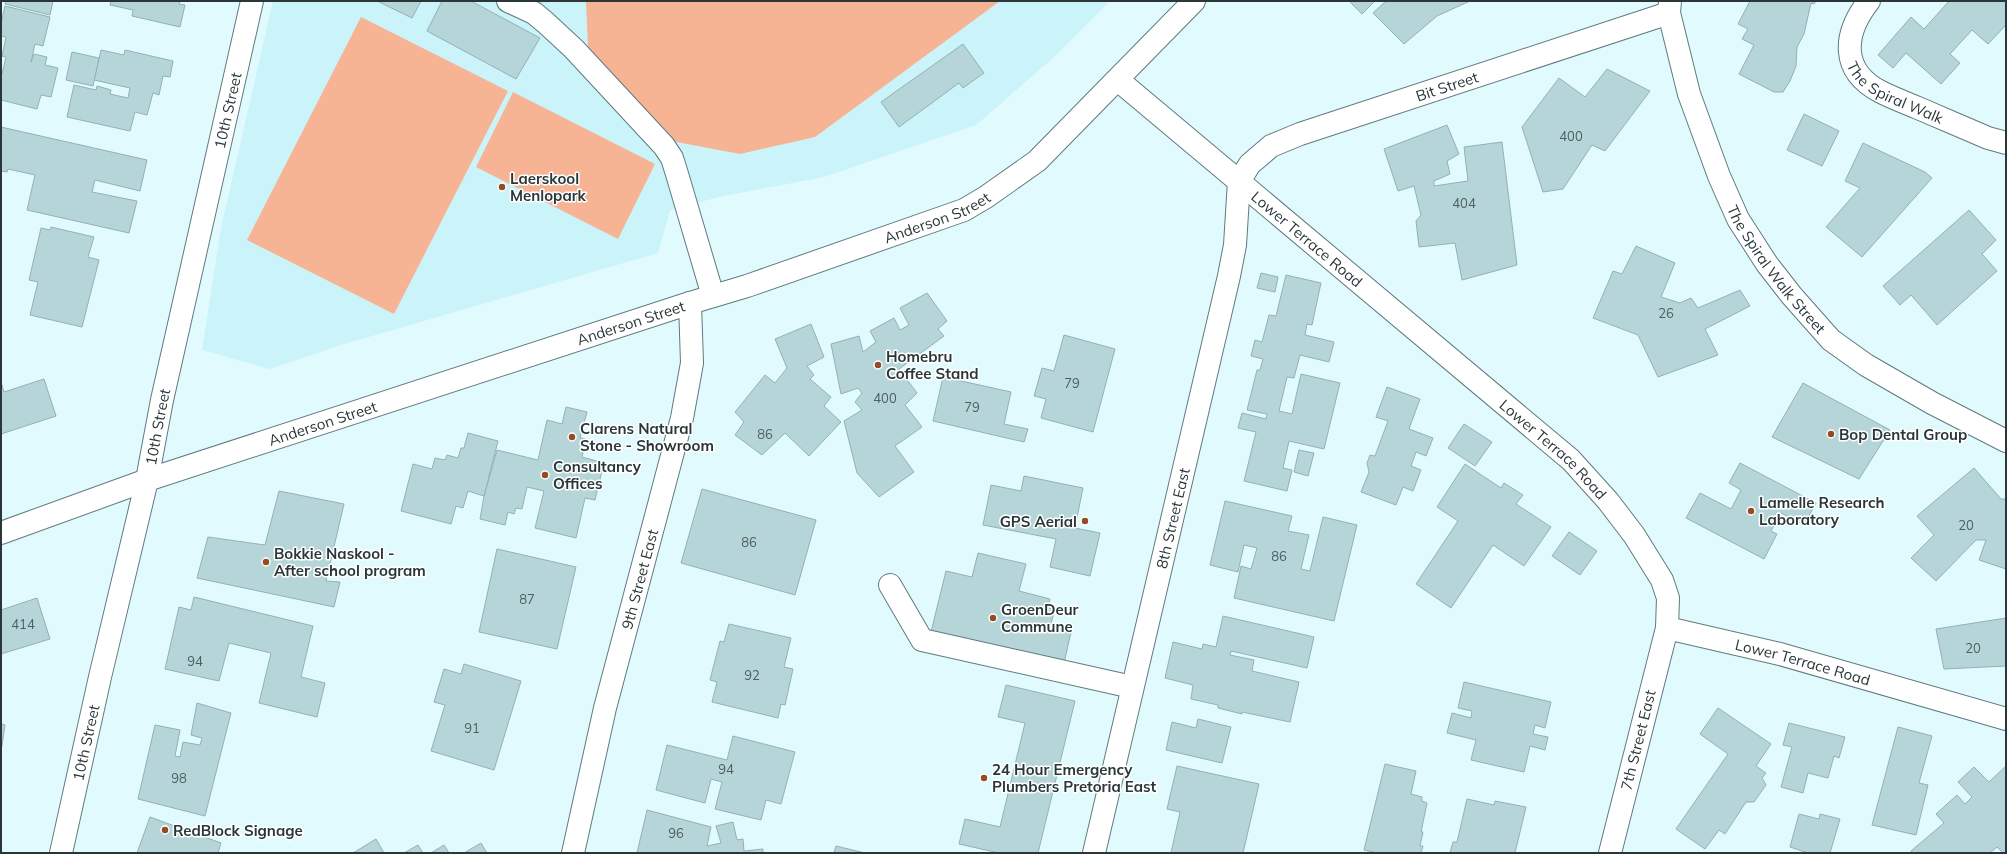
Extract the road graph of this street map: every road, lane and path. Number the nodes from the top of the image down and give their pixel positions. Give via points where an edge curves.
1 (252, 1) edge
2 (508, 1) edge
3 (1194, 1) edge
4 (1869, 1) edge
5 (1670, 7) edge
6 (1118, 80) junction
7 (2006, 143) edge
8 (1239, 181) junction
9 (713, 296) junction
10 (690, 303) junction
11 (2006, 441) edge
12 (147, 480) junction
13 (1, 533) edge
14 (890, 585) dead end
15 (1667, 628) junction
16 (1132, 687) junction
17 (2006, 719) edge
18 (61, 853) edge
19 (573, 853) edge
20 (1094, 853) edge
21 (1610, 853) edge

1 - 12 street, 10th Street via 162,400
2 - 9 street via 534,13 574,49 664,146 676,169
3 - 6 street, Anderson Street
4 - 7 street, The Spiral Walk via 1852,27 1849,46 1852,64 1863,80 1880,92 1988,138
5 - 8 street, Bit Street via 1300,134 1271,146 1257,157
5 - 11 street, The Spiral Walk Street via 1689,94 1719,176 1738,218 1767,264 1831,340 1866,365
6 - 8 street, Lower Terrace Road
6 - 9 street, Anderson Street via 1037,161 964,210
8 - 15 street, Lower Terrace Road via 1571,460 1621,518 1662,580 1668,598
8 - 16 street, 8th Street East via 1229,276
9 - 10 street, Anderson Street
10 - 12 street, Anderson Street
10 - 19 street, 9th Street East via 692,363 688,392 605,708
12 - 13 street, Anderson Street
12 - 18 street, 10th Street
14 - 16 street via 922,640
15 - 17 street, Lower Terrace Road via 1780,654
15 - 21 street, 7th Street East
16 - 20 street, 8th Street East

